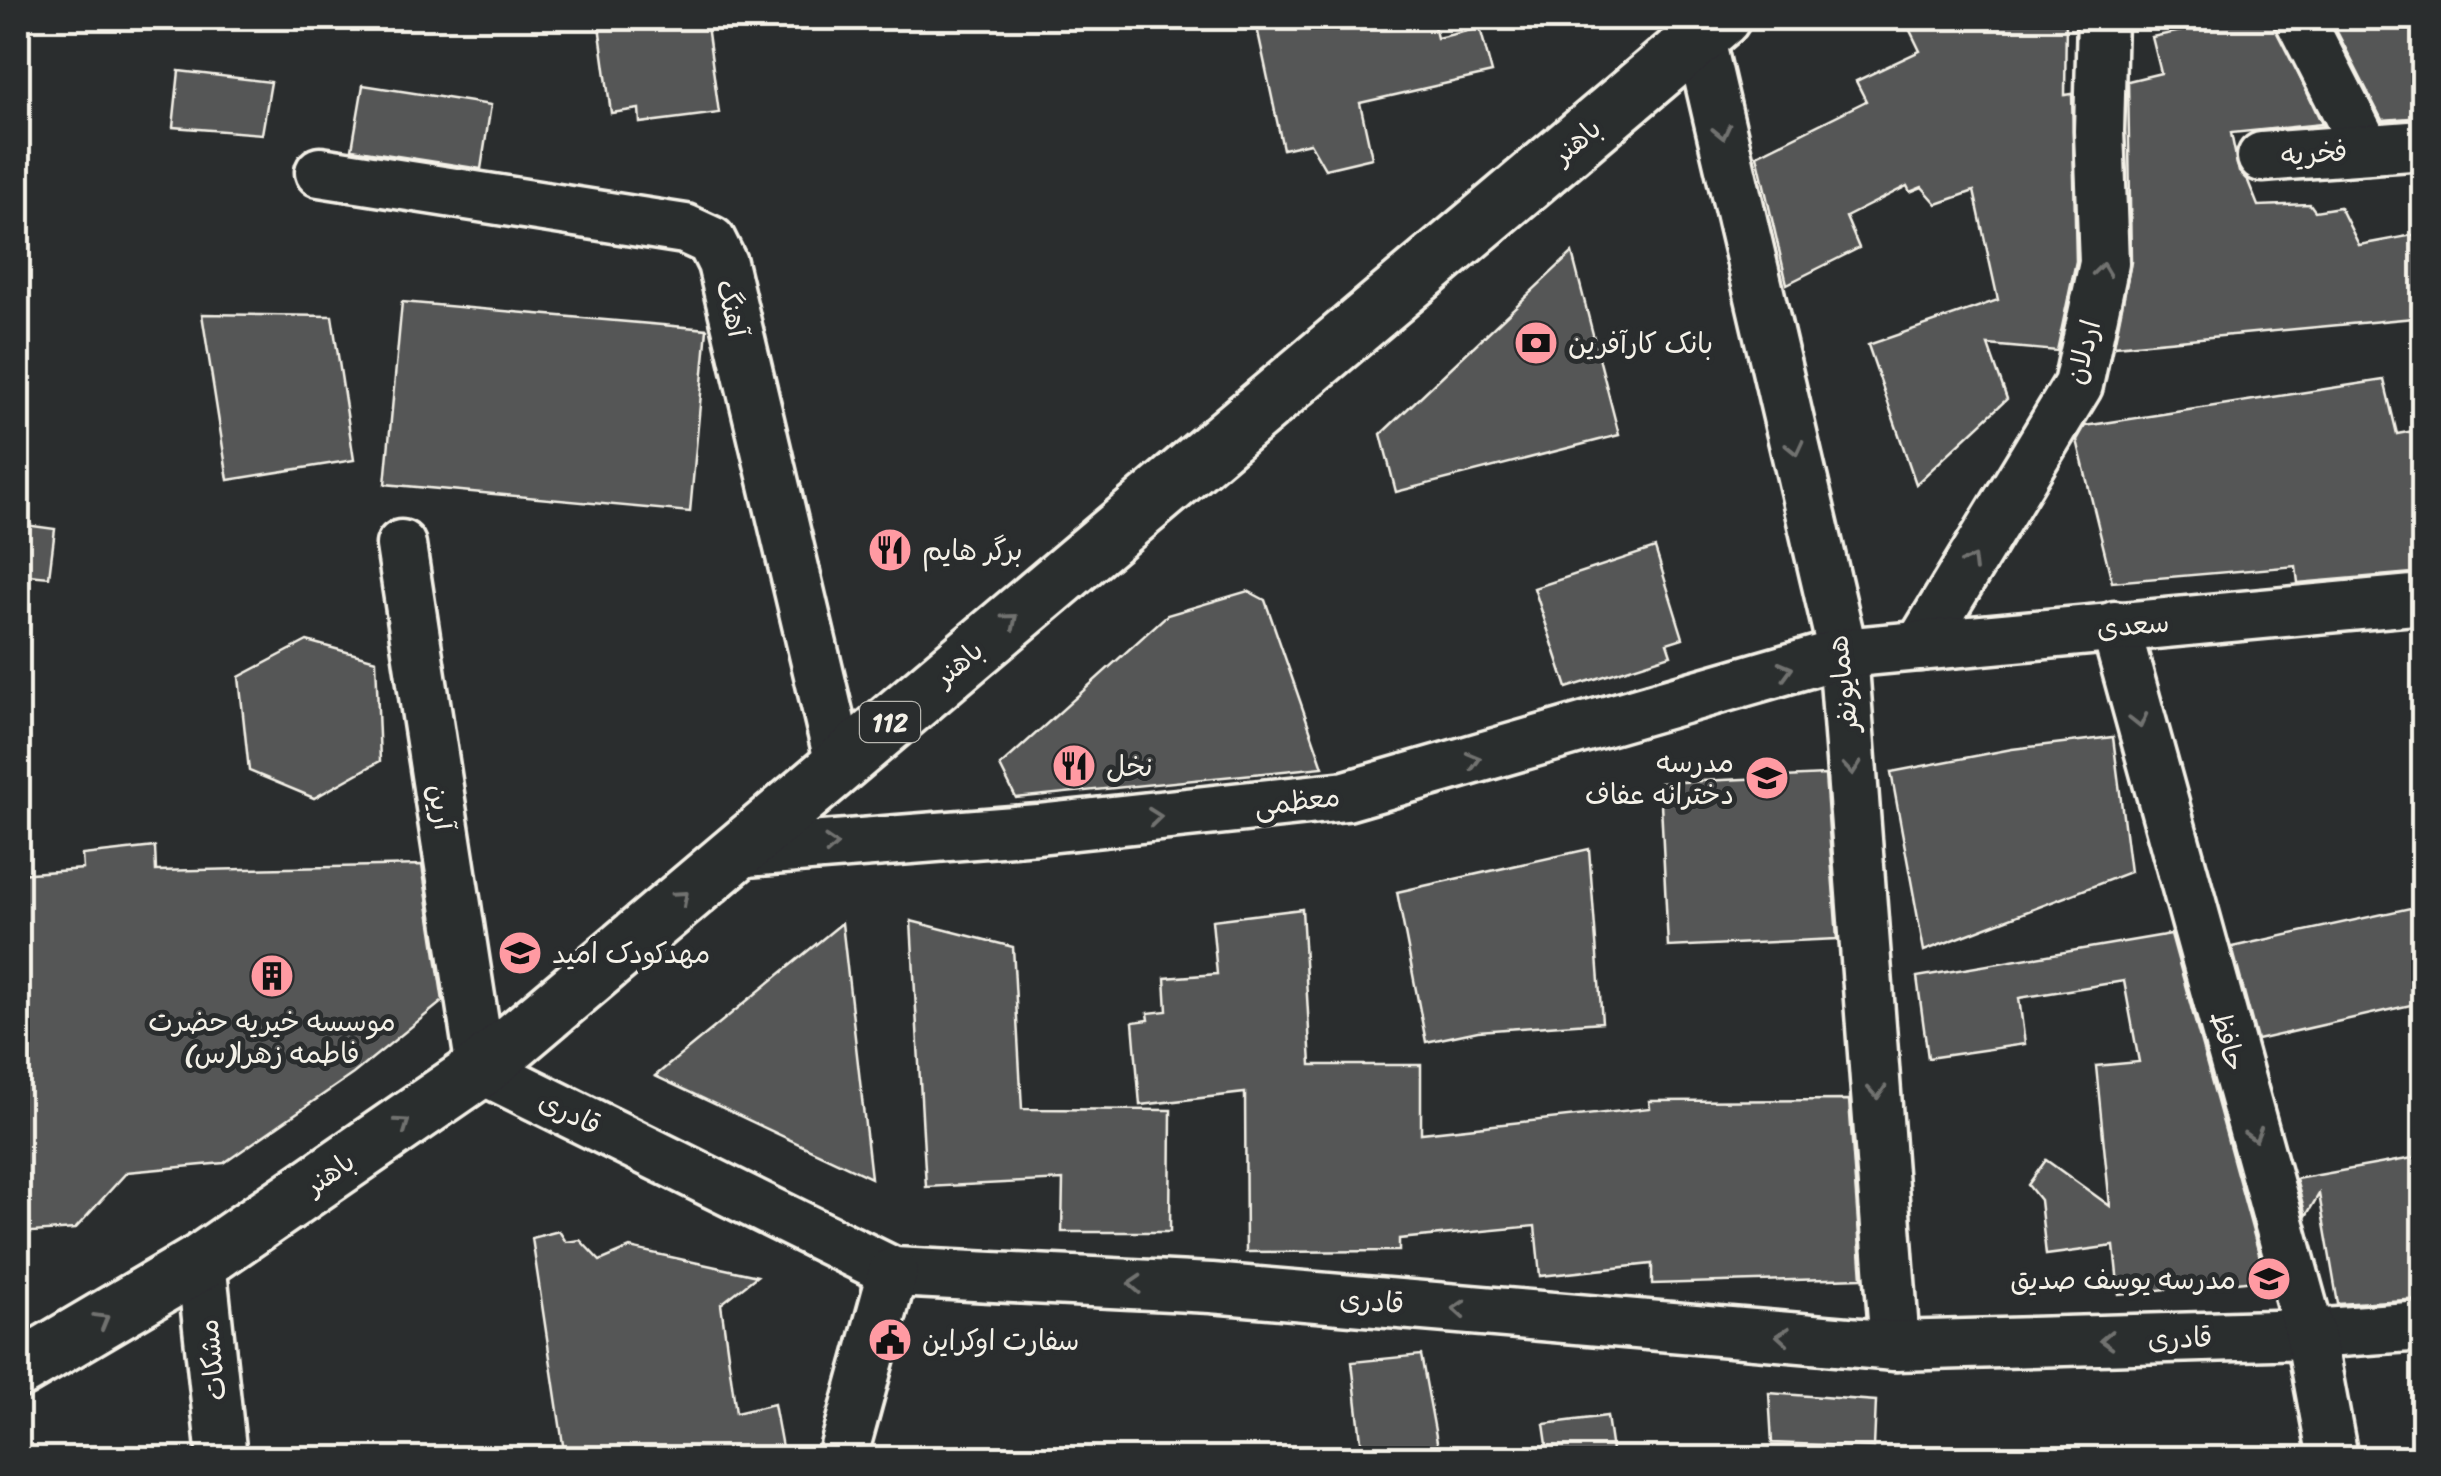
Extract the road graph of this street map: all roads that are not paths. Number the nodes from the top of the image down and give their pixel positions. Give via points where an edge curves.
1 (2102, 18) edge
2 (2299, 18) edge
3 (1706, 24) edge
4 (2424, 144) edge
5 (2366, 149) junction
6 (2262, 157) dead end
7 (320, 172) dead end
8 (401, 545) dead end
9 (2424, 599) edge
10 (2115, 626) junction
11 (1920, 646) junction
12 (1842, 653) junction
13 (840, 764) junction
14 (734, 852) junction
15 (481, 1070) junction
16 (201, 1262) junction
17 (893, 1272) junction
18 (2424, 1326) edge
19 (2310, 1334) junction
20 (1894, 1346) junction
21 (18, 1370) edge
22 (222, 1458) edge
23 (842, 1458) edge
24 (2333, 1458) edge

11 -> 1 street, اردلان via 2078,385 2104,263
2 - 5 street, فخریه
3 -> 12 street, همایونفر
13 -> 3 main road, باهنر / 112
4 - 5 street, فخریه
5 - 6 street, فخریه
7 - 13 street, آهنگ via 686,229 711,242 722,264
8 - 15 street, آرین
9 - 10 street, سعدی
10 - 11 street, سعدی
10 -> 19 street, حافظ
11 - 12 street, سعدی
14 -> 12 street, معظمی via 1346,796
12 -> 20 street, همایونفر
13 - 14 main road, باهنر / 112
15 -> 14 main road, باهنر / 112
16 -> 15 main road, باهنر / 112
15 - 17 street, قادری
21 -> 16 main road, باهنر / 112
16 - 22 street, مشکات
20 -> 17 street, قادری via 1211,1288
17 - 23 street
18 - 19 street, قادری
19 -> 20 street, قادری
19 - 24 street, حافظ

